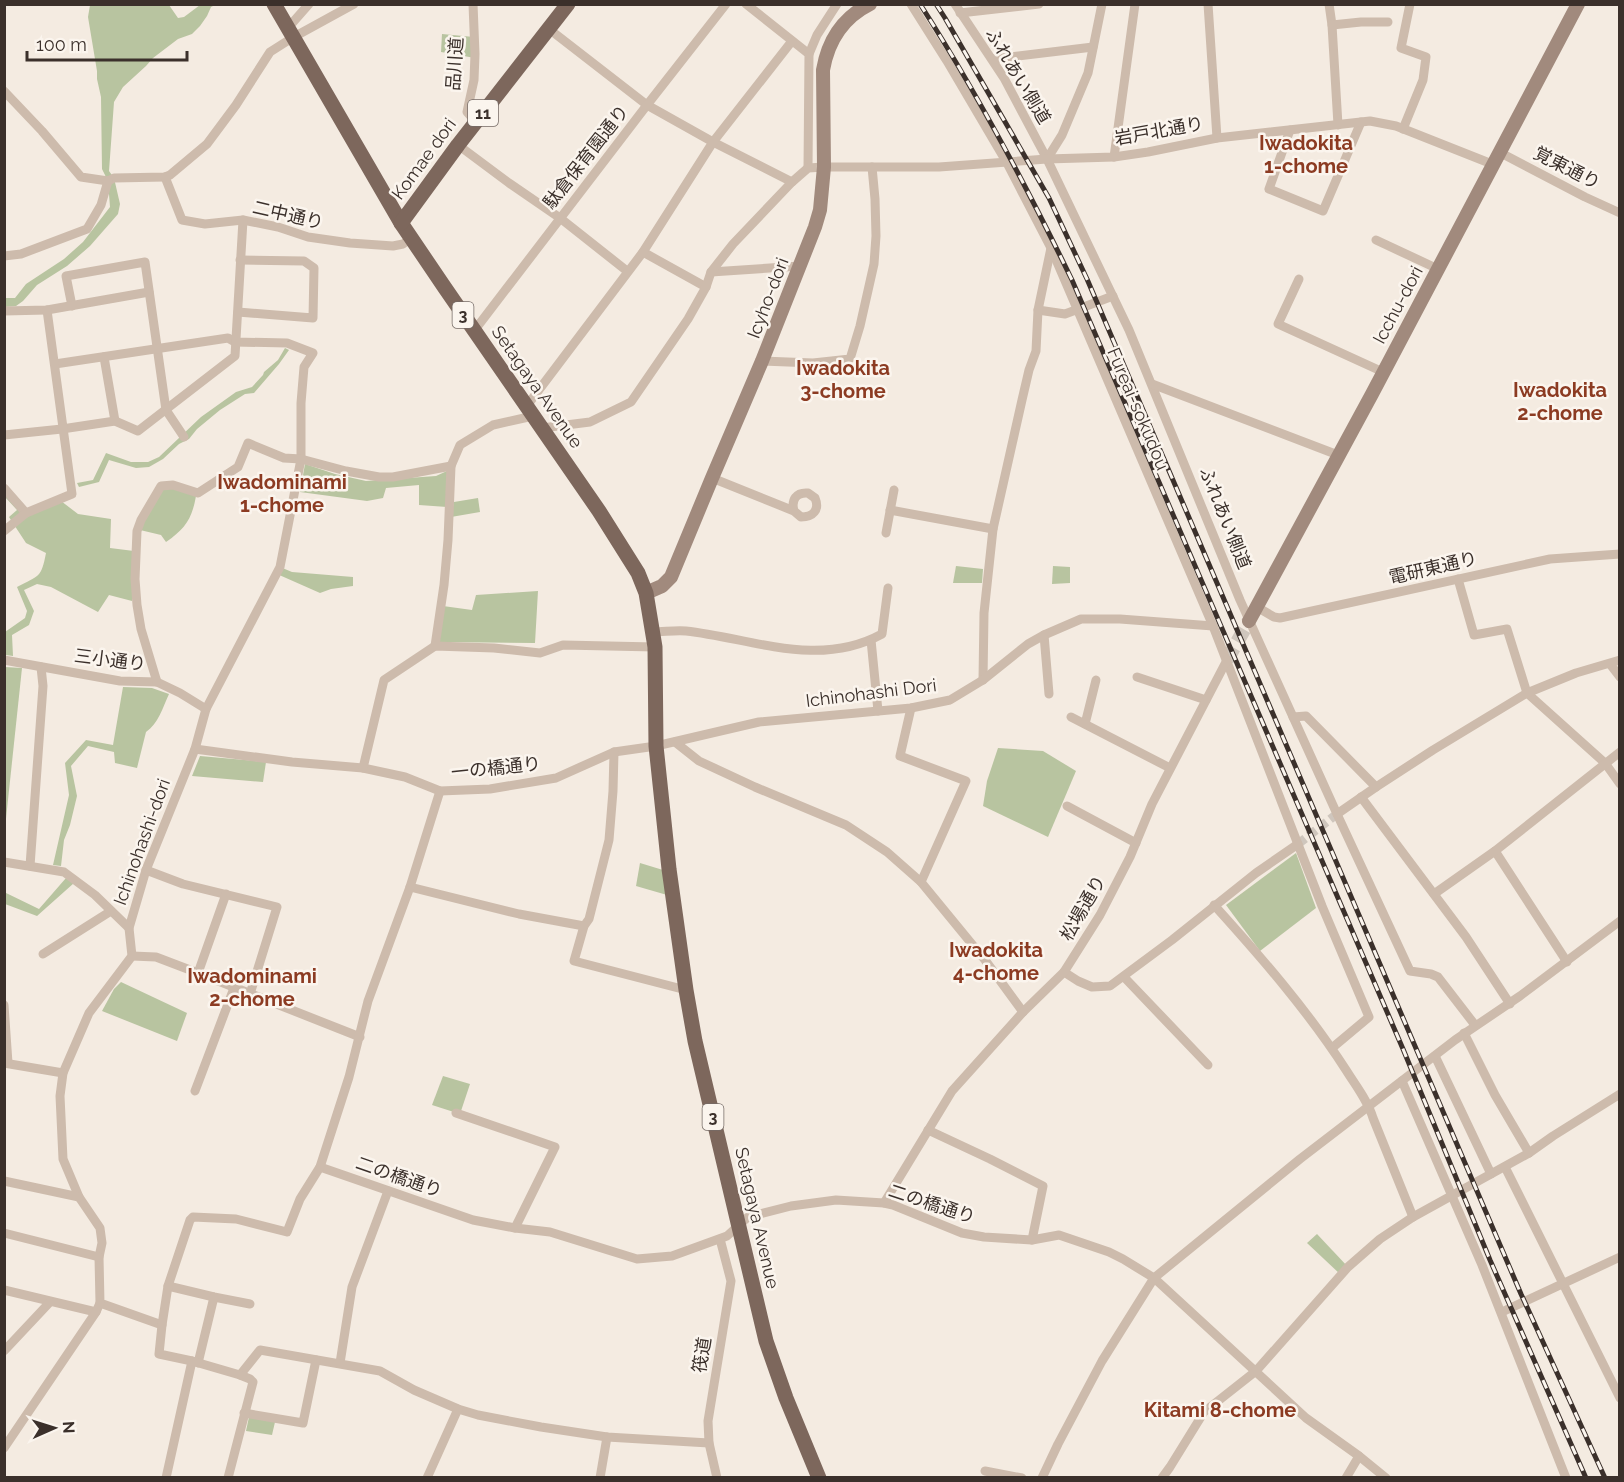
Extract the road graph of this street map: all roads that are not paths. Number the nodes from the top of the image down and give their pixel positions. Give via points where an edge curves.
1 (274, 4) edge
2 (309, 4) edge
3 (354, 4) edge
4 (473, 4) edge
5 (568, 4) edge
6 (726, 4) edge
7 (746, 4) edge
8 (837, 4) edge
9 (870, 4) edge
10 (911, 4) edge
11 (1039, 4) edge
12 (1102, 4) edge
13 (1135, 4) edge
14 (1208, 4) edge
15 (1329, 4) edge
16 (1410, 4) edge
17 (1578, 4) edge
18 (958, 9) edge
19 (1388, 22) dead end
20 (1332, 25) junction
21 (549, 29) junction
22 (290, 33) junction
23 (792, 41) junction
24 (1093, 47) junction
25 (809, 54) junction
26 (993, 59) junction
27 (6, 95) edge
28 (647, 105) junction
29 (476, 122) junction
30 (1361, 122) junction
31 (1338, 125) junction
32 (1403, 129) junction
33 (1290, 130) junction
34 (1217, 138) junction
35 (713, 142) junction
36 (458, 145) junction
37 (1114, 156) junction
38 (1496, 158) junction
39 (1047, 159) junction
40 (1007, 163) junction
41 (824, 167) junction
42 (872, 167) junction
43 (808, 168) junction
44 (165, 177) junction
45 (108, 181) junction
46 (792, 182) junction
47 (1620, 213) edge
48 (560, 218) junction
49 (243, 220) junction
50 (401, 223) junction
51 (411, 238) junction
52 (1376, 240) dead end
53 (1051, 248) junction
54 (643, 252) junction
55 (4, 256) edge
56 (240, 260) junction
57 (800, 266) junction
58 (1438, 269) junction
59 (627, 271) junction
60 (711, 272) junction
61 (1299, 279) dead end
62 (706, 288) junction
63 (149, 292) junction
64 (1113, 296) junction
65 (72, 306) junction
66 (46, 310) junction
67 (1038, 310) junction
68 (1077, 310) junction
69 (4, 311) edge
70 (238, 312) junction
71 (474, 331) junction
72 (236, 342) junction
73 (157, 348) junction
74 (104, 357) junction
75 (762, 361) junction
76 (55, 364) junction
77 (1383, 372) junction
78 (1152, 384) junction
79 (166, 410) junction
80 (534, 417) junction
81 (115, 421) junction
82 (63, 429) junction
83 (4, 435) edge
84 (184, 437) dead end
85 (1338, 455) junction
86 (301, 459) junction
87 (451, 466) junction
88 (712, 478) junction
89 (4, 488) edge
90 (894, 490) dead end
91 (890, 510) junction
92 (795, 511) dead end
93 (26, 513) junction
94 (993, 529) junction
95 (4, 531) edge
96 (886, 532) dead end
97 (1620, 554) edge
98 (1458, 579) junction
99 (888, 588) dead end
100 (646, 593) junction
101 (1257, 608) junction
102 (1250, 621) junction
103 (1213, 626) junction
104 (1044, 635) junction
105 (654, 640) junction
106 (871, 640) junction
107 (435, 646) junction
108 (4, 660) edge
109 (1227, 660) junction
110 (1615, 662) edge
111 (41, 667) junction
112 (1137, 677) dead end
113 (1620, 677) edge
114 (983, 680) junction
115 (1096, 680) dead end
116 (157, 682) junction
117 (1527, 693) junction
118 (1048, 694) dead end
119 (1206, 700) junction
120 (911, 708) junction
121 (206, 709) junction
122 (878, 711) junction
123 (1071, 717) dead end
124 (1293, 717) junction
125 (1085, 724) junction
126 (675, 742) junction
127 (656, 746) junction
128 (195, 749) junction
129 (614, 752) junction
130 (1620, 752) edge
131 (1605, 764) junction
132 (363, 768) junction
133 (1170, 768) junction
134 (1620, 784) edge
135 (1376, 787) junction
136 (440, 791) junction
137 (1361, 797) junction
138 (1068, 806) dead end
139 (1337, 814) junction
140 (1136, 843) junction
141 (1298, 844) junction
142 (1495, 851) junction
143 (4, 862) edge
144 (30, 866) junction
145 (146, 870) junction
146 (921, 882) junction
147 (410, 887) junction
148 (226, 894) junction
149 (1434, 894) junction
150 (1214, 905) junction
151 (111, 911) junction
152 (1620, 921) edge
153 (584, 926) junction
154 (129, 928) junction
155 (44, 954) dead end
156 (132, 956) junction
157 (1567, 962) junction
158 (1064, 972) junction
159 (198, 973) junction
160 (1124, 977) junction
161 (234, 988) junction
162 (686, 990) junction
163 (250, 994) junction
164 (1510, 1004) junction
165 (4, 1005) edge
166 (1023, 1012) junction
167 (1475, 1026) junction
168 (1464, 1033) junction
169 (360, 1037) junction
170 (1332, 1048) junction
171 (1435, 1056) junction
172 (6, 1063) edge
173 (1208, 1065) dead end
174 (63, 1073) junction
175 (1402, 1081) junction
176 (195, 1090) dead end
177 (1620, 1094) edge
178 (1369, 1107) junction
179 (456, 1113) dead end
180 (928, 1130) junction
181 (1529, 1153) junction
182 (320, 1167) junction
183 (1505, 1167) junction
184 (1491, 1174) junction
185 (4, 1180) edge
186 (388, 1191) junction
187 (1452, 1195) junction
188 (80, 1197) junction
189 (884, 1203) junction
190 (1413, 1217) junction
191 (739, 1227) junction
192 (515, 1228) junction
193 (4, 1233) edge
194 (720, 1239) junction
195 (1032, 1240) junction
196 (99, 1257) junction
197 (1620, 1257) edge
198 (1154, 1278) junction
199 (1563, 1284) junction
200 (168, 1286) junction
201 (4, 1290) edge
202 (214, 1298) junction
203 (50, 1302) junction
204 (250, 1304) dead end
205 (98, 1308) junction
206 (1502, 1312) junction
207 (162, 1325) junction
208 (4, 1351) edge
209 (316, 1360) junction
210 (195, 1362) junction
211 (340, 1363) junction
212 (1256, 1371) junction
213 (240, 1375) junction
214 (1620, 1398) edge
215 (458, 1409) junction
216 (244, 1413) junction
217 (607, 1437) junction
218 (709, 1443) junction
219 (4, 1448) edge
220 (1359, 1456) junction
221 (1561, 1464) junction
222 (986, 1471) dead end
223 (166, 1478) edge
224 (228, 1478) edge
225 (427, 1478) edge
226 (600, 1478) edge
227 (717, 1478) edge
228 (819, 1478) edge
229 (1022, 1478) edge
230 (1042, 1478) edge
231 (1162, 1478) edge
232 (1346, 1478) edge
233 (1386, 1478) edge
234 (1555, 1478) edge
235 (1566, 1478) edge

1 - 22 main road, Setagaya Avenue / 3
2 - 22 street
3 - 22 street
4 - 29 street, 品川道 via 474,80 467,112
5 - 21 main road, Komae dori / 11
6 - 28 street, 駄倉保育園通り
7 - 23 street
8 - 25 street
9 - 41 street, Icyho-dori via 843,24 828,50 823,70
10 - 40 street, Fureai-sokudou
11 - 18 street
12 - 24 street
13 - 37 street
14 - 34 street
15 - 20 street
16 - 32 street via 1403,21 1401,48 1426,57 1423,80
17 - 38 street, Icchu-dori
18 - 26 street, ふれあい側道
19 - 20 street
20 - 31 street
21 - 28 street
21 - 29 main road, Komae dori / 11
22 - 44 street via 270,52 207,144
22 - 50 main road, Setagaya Avenue / 3
23 - 25 street
23 - 35 street
24 - 26 street
24 - 39 street via 1088,73 1062,135
25 - 43 street
26 - 39 street, ふれあい側道
27 - 45 street via 81,177
28 - 35 street
28 - 48 street, 駄倉保育園通り
29 - 36 main road, Komae dori / 11
30 - 31 street, 岩戸北通り
30 - 32 street, 岩戸北通り
30 - 33 street via 1323,211 1269,189
31 - 33 street, 岩戸北通り
32 - 38 street, 岩戸北通り
33 - 34 street, 岩戸北通り
34 - 37 street, 岩戸北通り
35 - 46 street
35 - 54 street
36 - 48 street
36 - 50 main road, Komae dori / 11
37 - 39 street, 岩戸北通り
38 - 47 street, 覚東通り
38 - 58 street, Icchu-dori
39 - 40 street, 岩戸北通り
39 - 64 street, ふれあい側道
40 - 42 street, 岩戸北通り
40 - 53 street, Fureai-sokudou
41 - 42 street, 岩戸北通り
41 - 43 street, 岩戸北通り
41 - 57 street, Icyho-dori via 820,210
42 - 75 street via 874,264 850,358 813,363
43 - 46 street
44 - 45 street
44 - 49 street, 二中通り via 182,220 205,224
45 - 55 street via 101,205 87,229 21,254
46 - 60 street
48 - 59 street
48 - 71 street, 駄倉保育園通り
49 - 51 street, 二中通り via 350,243 393,246
49 - 56 street
50 - 51 main road, Setagaya Avenue / 3
51 - 71 main road, Setagaya Avenue / 3
52 - 58 street
53 - 67 street
53 - 68 street, Fureai-sokudou
54 - 59 street
54 - 62 street
56 - 70 street
56 - 70 street via 303,261 314,268 313,318
57 - 60 street
57 - 75 street, Icyho-dori
58 - 77 street, Icchu-dori
59 - 80 street
60 - 62 street
61 - 77 street via 1278,324
62 - 80 street via 631,402 590,422
63 - 65 street
63 - 65 street via 145,262 76,274 66,276
63 - 73 street
64 - 68 street
64 - 78 street, ふれあい側道
65 - 66 street
66 - 69 street
66 - 76 street
67 - 68 street via 1065,314
67 - 94 street via 1036,351
68 - 103 street, Fureai-sokudou
70 - 72 street
71 - 80 main road, Setagaya Avenue / 3
72 - 73 street via 228,338
72 - 79 street via 235,356
72 - 86 street, Ichinohashi-dori via 287,344 313,353 304,367
73 - 74 street
73 - 79 street
74 - 76 street
74 - 81 street
75 - 88 street, Icyho-dori
76 - 82 street
77 - 85 street, Icchu-dori
78 - 85 street
78 - 102 street, ふれあい側道
79 - 81 street via 138,431
79 - 84 street
80 - 87 street via 493,424 460,445
80 - 100 main road, Setagaya Avenue / 3 via 599,511 638,573
81 - 82 street
82 - 83 street
82 - 93 street via 72,494
85 - 101 street, Icchu-dori
86 - 87 street via 379,477
86 - 116 street via 285,458 248,443 238,467 198,493 173,485 161,486 137,531 135,579 141,628
86 - 121 street, Ichinohashi-dori via 280,567
87 - 107 street via 445,574
88 - 92 street
88 - 100 street, Icyho-dori via 671,578
89 - 93 street
90 - 91 street
91 - 94 street
91 - 96 street
93 - 95 street
94 - 114 street via 984,613
97 - 98 street, 電研東通り via 1550,560
98 - 101 street, 電研東通り via 1280,618
98 - 117 street via 1474,635 1507,629
99 - 106 street via 882,634
100 - 105 main road, Setagaya Avenue / 3
101 - 102 street, Icchu-dori
102 - 124 street, ふれあい側道
103 - 104 street, Ichinohashi Dori via 1081,619
103 - 109 street, Fureai-sokudou
104 - 114 street, Ichinohashi Dori
104 - 118 street
105 - 106 street via 684,631 786,650 818,651
105 - 107 street via 563,645 540,653
105 - 127 main road, 3
106 - 122 street
107 - 132 street via 384,680
108 - 111 street, 三小通り
109 - 119 street, 松場通り
109 - 141 street, Fureai-sokudou
110 - 113 street
110 - 117 street
111 - 116 street, 三小通り via 120,681
111 - 144 street via 43,686
112 - 119 street
114 - 120 street, Ichinohashi Dori via 950,700
115 - 125 street
116 - 121 street, 三小通り
117 - 131 street
117 - 135 street
119 - 133 street, 松場通り
120 - 122 street, Ichinohashi Dori
120 - 146 street via 900,756 966,781
121 - 128 street, Ichinohashi-dori
122 - 126 street, Ichinohashi Dori via 759,722
123 - 125 street
124 - 135 street via 1306,716
124 - 139 street, ふれあい側道
125 - 133 street
126 - 127 street, Ichinohashi Dori
126 - 146 street via 699,761 846,825 887,852
127 - 129 street, 一の橋通り
127 - 162 main road, Setagaya Avenue / 3
128 - 132 street, 一の橋通り
128 - 145 street, Ichinohashi-dori
129 - 136 street, 一の橋通り via 556,778 490,789
129 - 153 street via 609,840
130 - 131 street
131 - 134 street
131 - 142 street
132 - 136 street, 一の橋通り via 405,777
133 - 140 street, 松場通り
135 - 137 street
136 - 147 street
137 - 139 street
137 - 149 street
138 - 140 street
139 - 167 street, ふれあい側道 via 1410,971 1438,978
140 - 158 street, 松場通り via 1100,915
141 - 150 street
141 - 170 street, Fureai-sokudou via 1369,1017
142 - 149 street
142 - 157 street
143 - 144 street
144 - 151 street via 64,872
145 - 148 street
145 - 154 street, Ichinohashi-dori
146 - 166 street
147 - 153 street
147 - 169 street via 368,1001
148 - 159 street
148 - 163 street via 277,907
149 - 164 street
150 - 160 street
150 - 170 street via 1261,957
151 - 154 street
151 - 155 street
152 - 157 street
153 - 162 street via 574,961
154 - 156 street, Ichinohashi-dori
156 - 159 street via 156,957
156 - 174 street via 89,1012
157 - 164 street
158 - 160 street via 1092,987 1110,986
158 - 166 street, 松場通り
159 - 161 street
160 - 173 street
161 - 163 street
161 - 176 street
162 - 191 main road, Setagaya Avenue / 3
163 - 169 street
164 - 167 street
165 - 172 street
166 - 180 street, 松場通り via 952,1091
167 - 168 street
168 - 171 street
168 - 181 street
169 - 182 street
170 - 178 street
171 - 175 street
171 - 184 street
172 - 174 street
174 - 188 street via 63,1159
175 - 178 street
175 - 187 street
177 - 181 street
178 - 190 street
178 - 198 street
179 - 192 street via 555,1147
180 - 189 street, 松場通り
180 - 195 street via 1043,1186
181 - 183 street
182 - 186 street, 二の橋通り
182 - 200 street via 300,1198 287,1232 237,1219 193,1217
183 - 184 street
183 - 199 street
184 - 187 street
185 - 188 street
186 - 192 street, 二の橋通り via 473,1220
186 - 211 street via 352,1287
187 - 190 street
187 - 206 street
188 - 196 street via 99,1228
189 - 191 street, 二の橋通り via 836,1200 791,1206 748,1217
189 - 195 street, 二の橋通り via 962,1233
190 - 212 street via 1348,1267
191 - 194 street, 二の橋通り
191 - 228 main road, Setagaya Avenue / 3 via 766,1341
192 - 194 street, 二の橋通り via 550,1232 637,1259 672,1256
193 - 196 street
194 - 218 street, 筏道 via 731,1281 708,1421
195 - 198 street, 二の橋通り via 1059,1235 1109,1252
196 - 205 street
197 - 199 street
198 - 212 street, 二の橋通り
198 - 230 street via 1102,1361
199 - 206 street
199 - 214 street
200 - 202 street
200 - 207 street
201 - 203 street
202 - 204 street
202 - 210 street
203 - 205 street
203 - 208 street
205 - 207 street
205 - 219 street
206 - 221 street
207 - 210 street via 159,1354
209 - 211 street
209 - 213 street via 260,1350
209 - 216 street via 303,1423
210 - 213 street
210 - 223 street
211 - 215 street via 380,1371
212 - 220 street, 二の橋通り via 1306,1419
212 - 231 street via 1204,1412
213 - 216 street via 253,1383
215 - 217 street
215 - 225 street
216 - 224 street
217 - 218 street
217 - 226 street
218 - 227 street, 筏道
220 - 232 street
220 - 233 street, 二の橋通り
221 - 234 street
221 - 235 street
222 - 229 street

